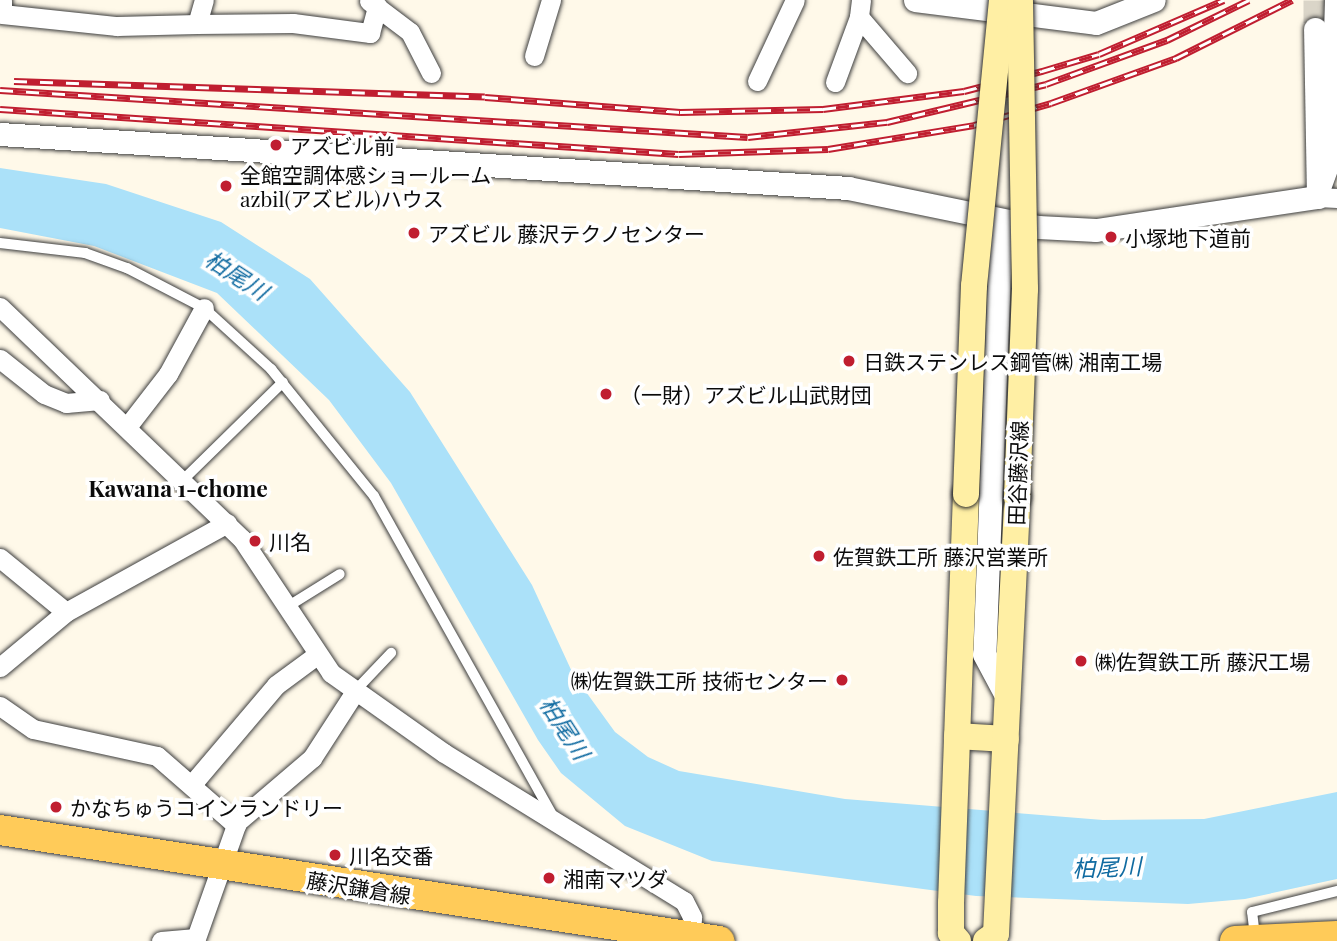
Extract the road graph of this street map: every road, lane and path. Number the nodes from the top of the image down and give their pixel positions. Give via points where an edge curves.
1 (2, 0) edge
2 (204, 0) edge
3 (551, 0) edge
4 (795, 0) edge
5 (915, 0) edge
6 (1002, 0) edge
7 (1020, 0) edge
8 (1154, 0) edge
9 (1334, 0) edge
10 (373, 3) edge
11 (860, 8) edge
12 (197, 24) junction
13 (1315, 29) tunnel mouth
14 (534, 56) dead end
15 (431, 73) dead end
16 (907, 73) dead end
17 (757, 81) dead end
18 (835, 82) dead end
19 (0, 134) edge
20 (1328, 197) edge
21 (1001, 220) junction
22 (0, 243) edge
23 (0, 307) edge
24 (204, 309) junction
25 (0, 359) edge
26 (283, 382) junction
27 (100, 400) junction
28 (127, 427) junction
29 (185, 478) junction
30 (227, 523) junction
31 (0, 558) edge
32 (340, 574) dead end
33 (287, 607) junction
34 (66, 612) junction
35 (391, 653) dead end
36 (984, 654) junction
37 (314, 657) junction
38 (0, 667) edge
39 (354, 692) junction
40 (1008, 699) junction
41 (0, 706) edge
42 (957, 725) junction
43 (1006, 738) junction
44 (194, 783) junction
45 (557, 821) junction
46 (236, 825) junction
47 (0, 830) edge
48 (226, 867) junction
49 (1337, 891) edge
50 (1336, 937) edge
51 (705, 939) edge
52 (196, 940) edge
53 (161, 941) edge
54 (958, 941) edge
55 (986, 941) edge
56 (1245, 941) edge

1 - 12 street via 2,14 117,26
2 - 12 street
3 - 14 street
4 - 17 street
5 - 8 street via 1096,23
6 - 42 main road, bridge via 974,286
7 - 40 main road, 田谷藤沢線, bridge via 1025,289
9 - 20 street
10 - 12 street via 370,33 293,23
10 - 15 street via 410,32
11 - 16 street
11 - 18 street
13 - 20 street
19 - 21 street via 848,188
20 - 21 street via 1096,230
21 - 36 street
22 - 24 lane via 85,253
23 - 27 street
24 - 26 lane
24 - 28 street via 168,374
25 - 27 street via 44,394 66,403
26 - 29 lane
26 - 45 lane via 374,496
27 - 28 street
28 - 29 street
29 - 30 street
30 - 33 street
30 - 34 street
31 - 34 street
32 - 33 lane
33 - 37 street
34 - 38 street
35 - 39 lane
36 - 40 street via 990,676
36 - 42 street
37 - 39 street
37 - 44 street via 276,685
39 - 45 street
39 - 46 street via 312,758
40 - 43 main road, 田谷藤沢線
41 - 44 street via 33,729 149,753
42 - 43 main road
42 - 54 main road via 951,933
43 - 55 main road, 田谷藤沢線 via 999,801 996,934
44 - 46 street
45 - 51 street via 684,901
46 - 48 street
47 - 48 main road, 藤沢鎌倉線
48 - 51 main road, 藤沢鎌倉線
48 - 52 street
49 - 56 lane via 1252,912
50 - 56 main road
52 - 53 street

